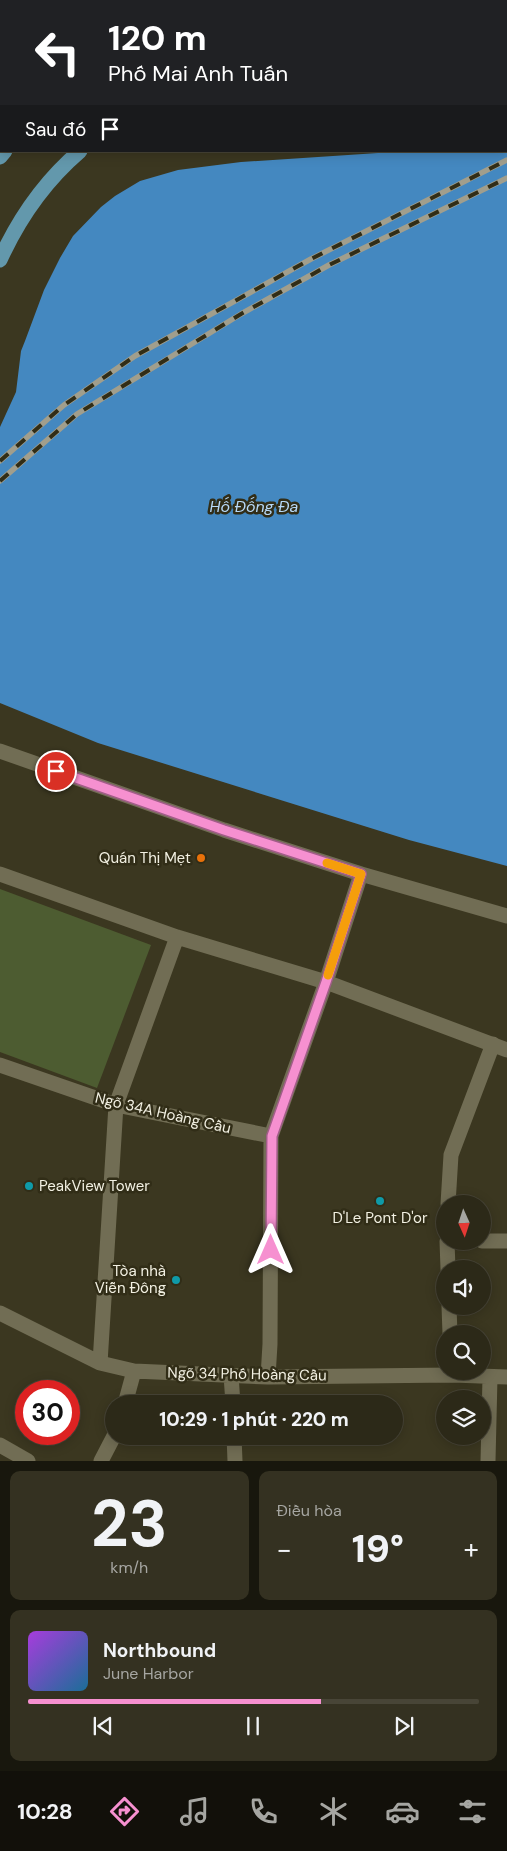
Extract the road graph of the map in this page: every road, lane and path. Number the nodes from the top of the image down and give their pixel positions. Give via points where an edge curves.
1 (79, 152) edge
2 (0, 260) edge
3 (0, 751) edge
4 (0, 874) edge
5 (361, 874) junction
6 (507, 916) edge
7 (176, 937) junction
8 (326, 982) junction
9 (500, 1047) edge
10 (0, 1065) edge
11 (116, 1105) junction
12 (272, 1136) junction
13 (449, 1195) edge
14 (491, 1241) edge
15 (507, 1241) edge
16 (0, 1313) edge
17 (100, 1363) junction
18 (134, 1371) junction
19 (436, 1373) edge
20 (231, 1374) junction
21 (268, 1376) junction
22 (507, 1376) edge
23 (491, 1377) edge
24 (490, 1380) edge
25 (128, 1395) edge
26 (232, 1395) edge
27 (0, 1445) edge
28 (109, 1445) edge
29 (234, 1445) edge
30 (28, 1461) edge
31 (101, 1461) edge
32 (235, 1461) edge
33 (488, 1461) edge

1 - 2 main road via 61,167 25,212
3 - 5 street via 224,830
4 - 7 street
5 - 6 street
5 - 8 street
7 - 8 street
7 - 11 street
8 - 9 street
8 - 12 street
9 - 13 street via 451,1154
10 - 11 street, Ngõ 34A Hoàng Cầu
11 - 12 street, Ngõ 34A Hoàng Cầu
11 - 17 street
12 - 21 street
14 - 15 street
16 - 17 street, Ngõ 34 Phố Hoàng Cầu
17 - 18 street, Ngõ 34 Phố Hoàng Cầu
18 - 20 street, Ngõ 34 Phố Hoàng Cầu
18 - 25 street
19 - 21 street, Ngõ 34 Phố Hoàng Cầu
20 - 21 street, Ngõ 34 Phố Hoàng Cầu
20 - 26 street
22 - 23 street, Ngõ 34 Phố Hoàng Cầu
24 - 33 street
27 - 30 street
28 - 31 street
29 - 32 street

